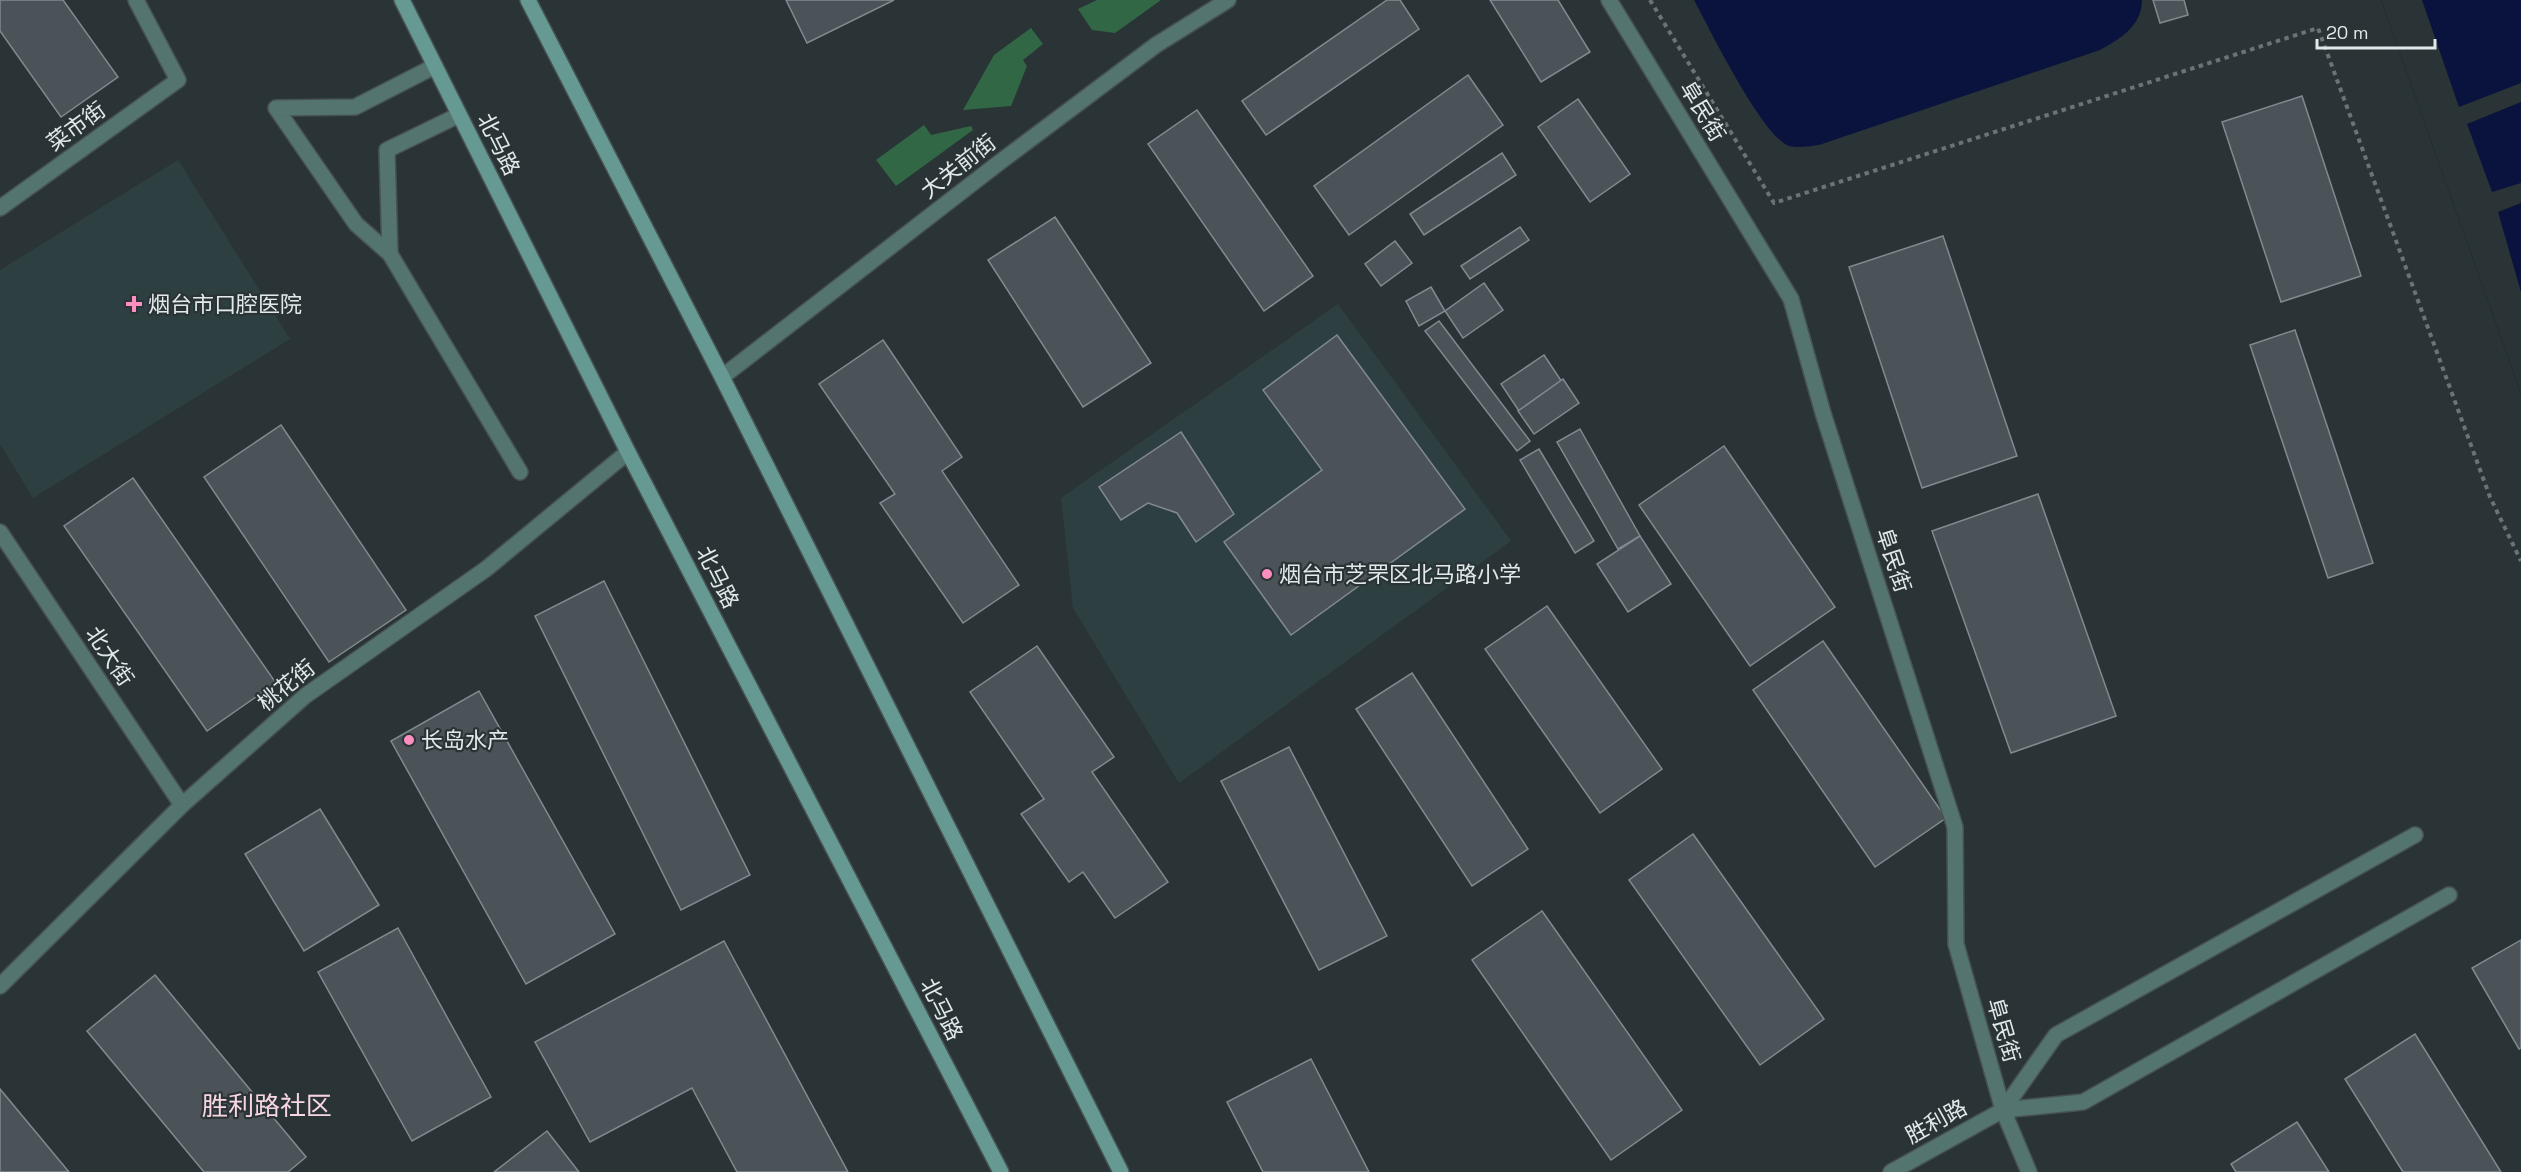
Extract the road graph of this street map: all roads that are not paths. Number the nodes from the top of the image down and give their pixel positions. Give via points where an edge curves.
1 (136, 0) edge
2 (402, 0) edge
3 (528, 0) edge
4 (1228, 0) edge
5 (1609, 0) edge
6 (435, 66) junction
7 (459, 115) junction
8 (0, 208) edge
9 (390, 255) junction
10 (722, 377) junction
11 (628, 452) junction
12 (520, 472) dead end
13 (0, 532) edge
14 (182, 805) junction
15 (2415, 834) dead end
16 (2449, 895) dead end
17 (0, 986) edge
18 (2002, 1110) junction
19 (1001, 1172) edge
20 (1121, 1172) edge
21 (1891, 1172) edge
22 (2029, 1172) edge

1 - 8 street, 菜市街 via 178,80
2 - 6 main road, 北马路
3 - 10 main road
4 - 10 street, 大关前街 via 1147,52
5 - 18 street, 阜民街 via 1791,299 1823,413 1955,827 1956,944
6 - 7 main road, 北马路
6 - 9 street via 355,107 276,108 356,224
7 - 9 street via 387,150
7 - 11 main road, 北马路
9 - 12 street
10 - 20 main road
11 - 14 street, 桃花街 via 486,569 305,696
11 - 19 main road, 北马路
13 - 14 street, 北大街
14 - 17 street, 桃花街
15 - 18 street via 2056,1035
16 - 18 street via 2083,1102
18 - 21 street, 胜利路
18 - 22 street, 阜民街

